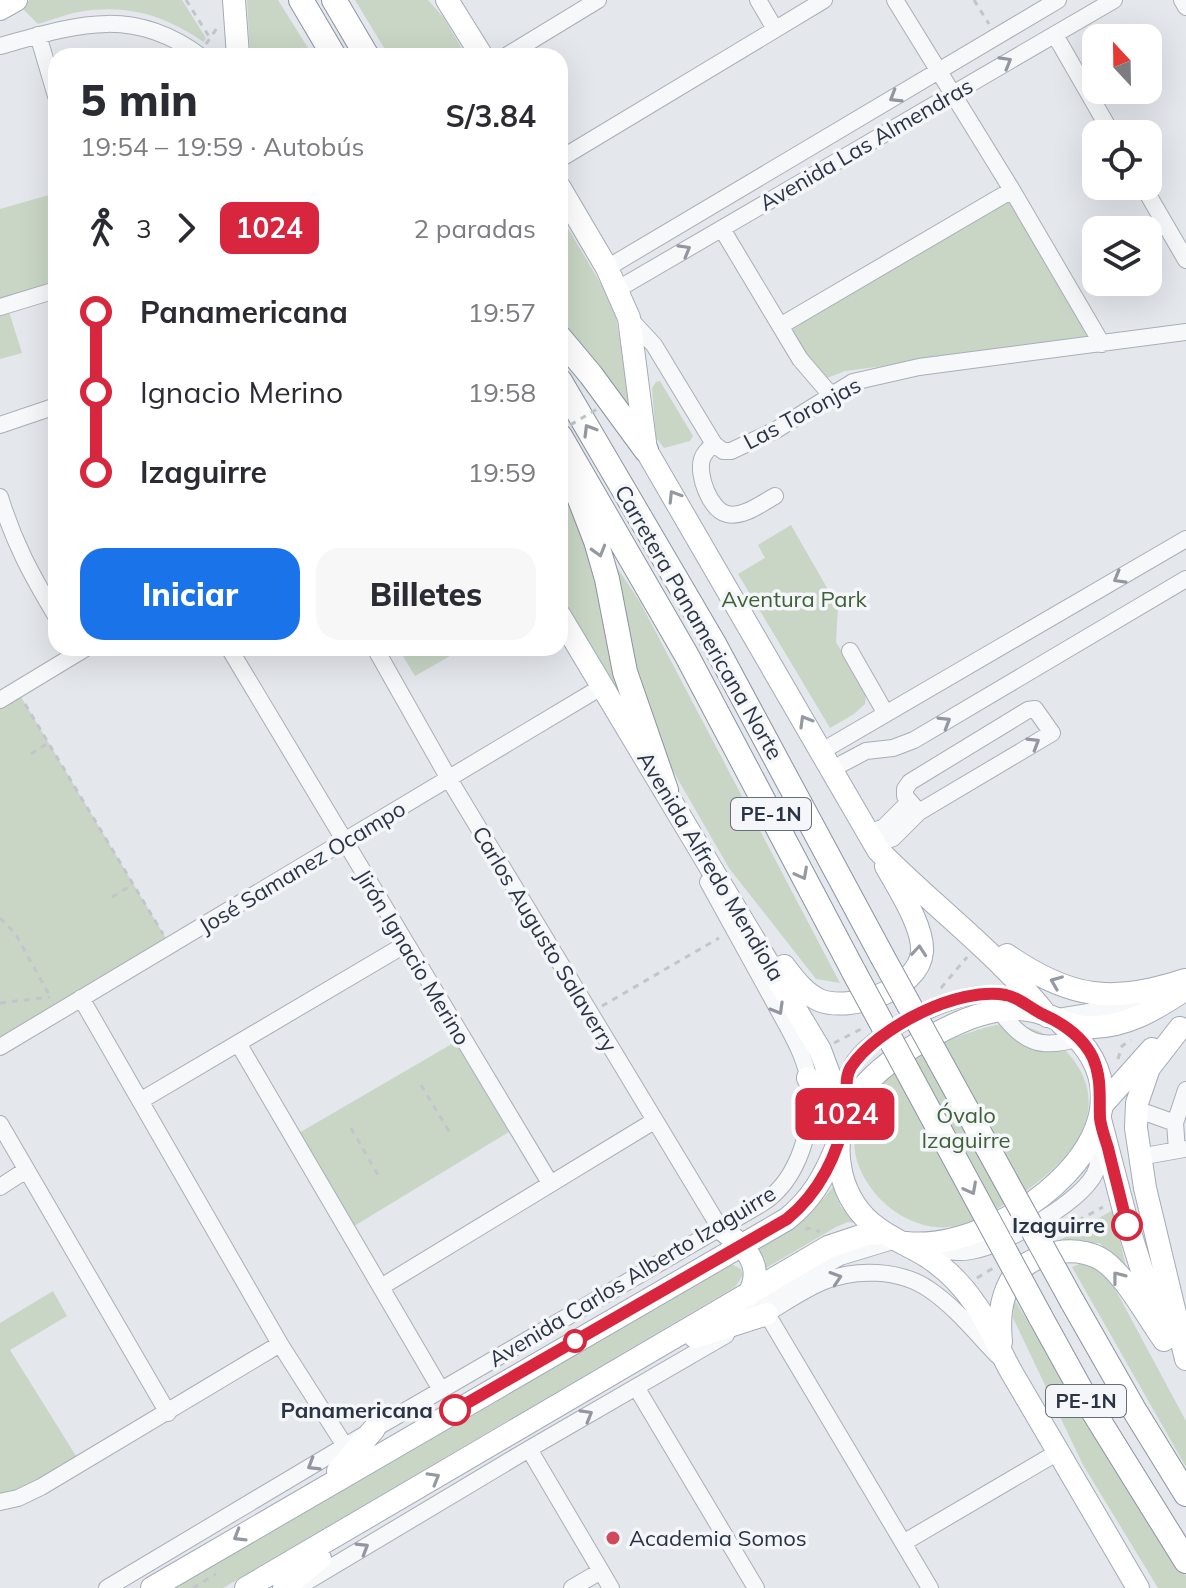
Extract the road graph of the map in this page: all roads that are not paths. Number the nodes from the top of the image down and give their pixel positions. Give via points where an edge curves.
1 (16, 0) edge
2 (234, 0) edge
3 (301, 0) edge
4 (334, 0) edge
5 (598, 0) edge
6 (758, 0) edge
7 (824, 0) edge
8 (895, 0) edge
9 (1058, 0) edge
10 (1114, 0) edge
11 (1182, 0) edge
12 (448, 3) edge
13 (1186, 7) edge
14 (0, 9) edge
15 (775, 29) junction
16 (38, 35) junction
17 (1055, 35) junction
18 (0, 46) edge
19 (198, 48) edge
20 (237, 48) edge
21 (329, 48) edge
22 (362, 48) edge
23 (477, 48) edge
24 (519, 48) edge
25 (48, 69) edge
26 (938, 72) junction
27 (952, 93) junction
28 (1104, 120) edge
29 (568, 154) edge
30 (1012, 190) junction
31 (1151, 200) edge
32 (568, 202) edge
33 (722, 229) junction
34 (1186, 260) edge
35 (607, 268) junction
36 (618, 289) junction
37 (48, 292) edge
38 (0, 307) edge
39 (629, 318) junction
40 (780, 326) junction
41 (1186, 332) edge
42 (1102, 344) junction
43 (568, 348) edge
44 (830, 394) junction
45 (568, 395) edge
46 (48, 409) edge
47 (0, 425) edge
48 (714, 444) junction
49 (568, 448) edge
50 (646, 450) junction
51 (568, 471) edge
52 (775, 496) dead end
53 (0, 497) edge
54 (1186, 539) edge
55 (1186, 579) edge
56 (48, 602) edge
57 (568, 629) edge
58 (850, 651) dead end
59 (71, 656) edge
60 (234, 656) edge
61 (380, 656) edge
62 (603, 686) junction
63 (0, 700) edge
64 (886, 714) junction
65 (864, 726) junction
66 (873, 749) junction
67 (827, 760) junction
68 (449, 779) junction
69 (666, 790) junction
70 (914, 808) junction
71 (343, 842) junction
72 (874, 843) junction
73 (710, 865) junction
74 (950, 916) junction
75 (406, 944) junction
76 (1184, 987) edge
77 (81, 998) junction
78 (1000, 1011) junction
79 (1048, 1017) junction
80 (1183, 1026) edge
81 (1079, 1038) junction
82 (238, 1043) junction
83 (0, 1047) edge
84 (808, 1078) junction
85 (1186, 1090) edge
86 (140, 1101) junction
87 (1136, 1109) junction
88 (1100, 1117) junction
89 (654, 1121) junction
90 (1175, 1123) junction
91 (0, 1124) edge
92 (842, 1127) junction
93 (1182, 1149) edge
94 (1139, 1157) junction
95 (26, 1170) junction
96 (550, 1183) junction
97 (0, 1187) edge
98 (720, 1228) junction
99 (901, 1240) junction
100 (742, 1244) junction
101 (381, 1287) junction
102 (748, 1295) junction
103 (767, 1314) junction
104 (700, 1335) junction
105 (1164, 1340) junction
106 (280, 1344) junction
107 (1186, 1359) edge
108 (1008, 1366) junction
109 (617, 1372) junction
110 (1186, 1377) edge
111 (636, 1387) junction
112 (441, 1390) junction
113 (168, 1413) junction
114 (374, 1429) junction
115 (345, 1446) junction
116 (529, 1449) junction
117 (1058, 1452) junction
118 (328, 1484) junction
119 (1186, 1494) edge
120 (0, 1502) edge
121 (351, 1527) junction
122 (903, 1543) junction
123 (1186, 1561) edge
124 (601, 1571) junction
125 (107, 1588) edge
126 (152, 1588) edge
127 (246, 1588) edge
128 (284, 1588) edge
129 (296, 1588) edge
130 (572, 1588) edge
131 (611, 1588) edge
132 (756, 1588) edge
133 (930, 1588) edge
134 (1138, 1588) edge

1 - 14 main road
2 - 20 main road
3 - 21 highway
4 - 22 highway
5 - 24 street
6 - 15 street
7 - 15 street
8 - 26 street
9 - 26 street, Avenida Las Almendras
10 - 17 street, Avenida Las Almendras
11 - 13 street
12 - 23 main road
15 - 29 street
16 - 18 street
16 - 19 street via 88,23 127,24
16 - 25 street
27 -> 17 street, Avenida Las Almendras
17 - 28 street
26 - 27 street
26 -> 35 street, Avenida Las Almendras
27 - 30 street
27 - 33 street, Avenida Las Almendras
30 - 40 street
30 - 42 street
31 - 34 street
32 - 35 main road
36 -> 33 street, Avenida Las Almendras
33 - 40 street
35 - 36 main road
36 - 39 main road
37 - 38 street
39 - 48 street, Las Toronjas via 654,345
39 - 50 main road
40 - 44 street
41 - 42 street, Las Toronjas
42 - 44 street, Las Toronjas via 919,367 853,382
43 - 50 highway
44 - 48 street, Las Toronjas via 776,430 731,451
119 -> 45 highway, Carretera Panamericana Norte / PE-1N, bridge via 1072,1301 713,642
46 - 47 street
48 - 52 street via 702,457 700,472 719,510 736,515
49 -> 123 highway, Carretera Panamericana Norte / PE-1N, bridge via 687,656 1088,1403
67 -> 50 main road
51 -> 69 highway via 596,541 625,672
53 - 56 street via 24,562
54 -> 64 street
66 -> 55 street via 914,740
57 - 62 main road, Avenida Alfredo Mendiola
58 - 64 street
59 - 63 street
60 - 71 street, Jirón Ignacio Merino
61 - 68 street, Carlos Augusto Salaverry
62 - 68 street, José Samanez Ocampo
62 - 69 main road, Avenida Alfredo Mendiola
64 - 65 street
65 - 66 street via 864,740
65 - 67 street
66 - 67 street
67 - 72 main road
68 - 71 street, José Samanez Ocampo
68 - 89 street, Carlos Augusto Salaverry
69 - 73 main road, Avenida Alfredo Mendiola
69 -> 84 street, Avenida Carlos Alberto Izaguirre via 733,929 802,1053
70 -> 70 street via 1052,733 1040,713 1028,710 910,782 905,792
70 - 72 street via 893,838
71 - 75 street, Jirón Ignacio Merino
71 - 77 street, José Samanez Ocampo
73 -> 72 main road via 804,991 827,1002 853,1004 900,984 920,960 920,936
72 - 74 main road
73 - 92 main road, Avenida Alfredo Mendiola via 820,1050
76 -> 74 main road via 1129,995 1086,993 1032,972
74 - 79 main road via 1022,984
75 - 82 street
75 - 96 street, Jirón Ignacio Merino
76 - 79 main road, Avenida Carlos Alberto Izaguirre via 1138,1018 1118,1024 1083,1027
77 - 83 street, José Samanez Ocampo
77 - 86 street
78 - 79 main road, Avenida Carlos Alberto Izaguirre
78 - 81 street via 1025,1038 1060,1044
78 - 92 main road, Avenida Carlos Alberto Izaguirre via 960,1022 910,1050 868,1081
79 - 81 main road
79 - 92 street via 1007,995 983,994 916,1016 882,1036 848,1072
80 - 87 main road via 1149,1068
80 - 88 main road via 1137,1063
81 - 88 main road via 1100,1081
82 - 86 street
82 - 101 street
84 - 92 main road
84 - 98 street, Avenida Carlos Alberto Izaguirre via 807,1129 788,1178 767,1201
85 - 90 street
86 - 106 street
87 - 90 street
87 - 94 main road
88 - 99 main road via 1082,1158 1034,1200 987,1227 944,1241
88 - 105 main road
89 - 96 street
89 - 98 street, Carlos Augusto Salaverry
90 - 93 street
91 - 95 street
92 - 99 main road via 841,1176 848,1194 863,1216
92 - 100 main road, Avenida Carlos Alberto Izaguirre via 817,1188 803,1206
93 - 94 street
94 - 107 main road
95 - 97 street
95 - 113 street
96 - 101 street
98 - 100 main road
98 - 112 street, Avenida Carlos Alberto Izaguirre
99 - 102 main road via 867,1234 828,1247
99 - 104 street via 840,1257
99 - 108 main road via 957,1281 988,1324
100 - 102 main road via 754,1271
100 - 118 main road, Avenida Carlos Alberto Izaguirre
101 - 112 street
102 - 109 main road
103 - 104 main road
103 -> 108 street via 837,1277 858,1272 893,1276 941,1298
103 - 111 street
103 - 122 street
104 - 109 main road
105 -> 108 main road via 1108,1265 1089,1252 1064,1251 1032,1262 1012,1278 999,1320
105 - 110 main road
106 - 113 street
106 - 115 street
108 - 117 main road
121 -> 109 main road
116 -> 111 street
111 - 132 street
112 - 114 street, Avenida Carlos Alberto Izaguirre
113 - 120 street via 31,1493
114 - 115 street, Avenida Carlos Alberto Izaguirre
114 - 118 main road
115 -> 125 street, Avenida Carlos Alberto Izaguirre
116 - 124 street
129 -> 116 street
117 - 122 street
117 - 134 main road
118 -> 126 main road, Avenida Carlos Alberto Izaguirre
121 - 127 main road
121 - 128 main road
122 - 133 street
124 - 130 street
124 - 131 street

